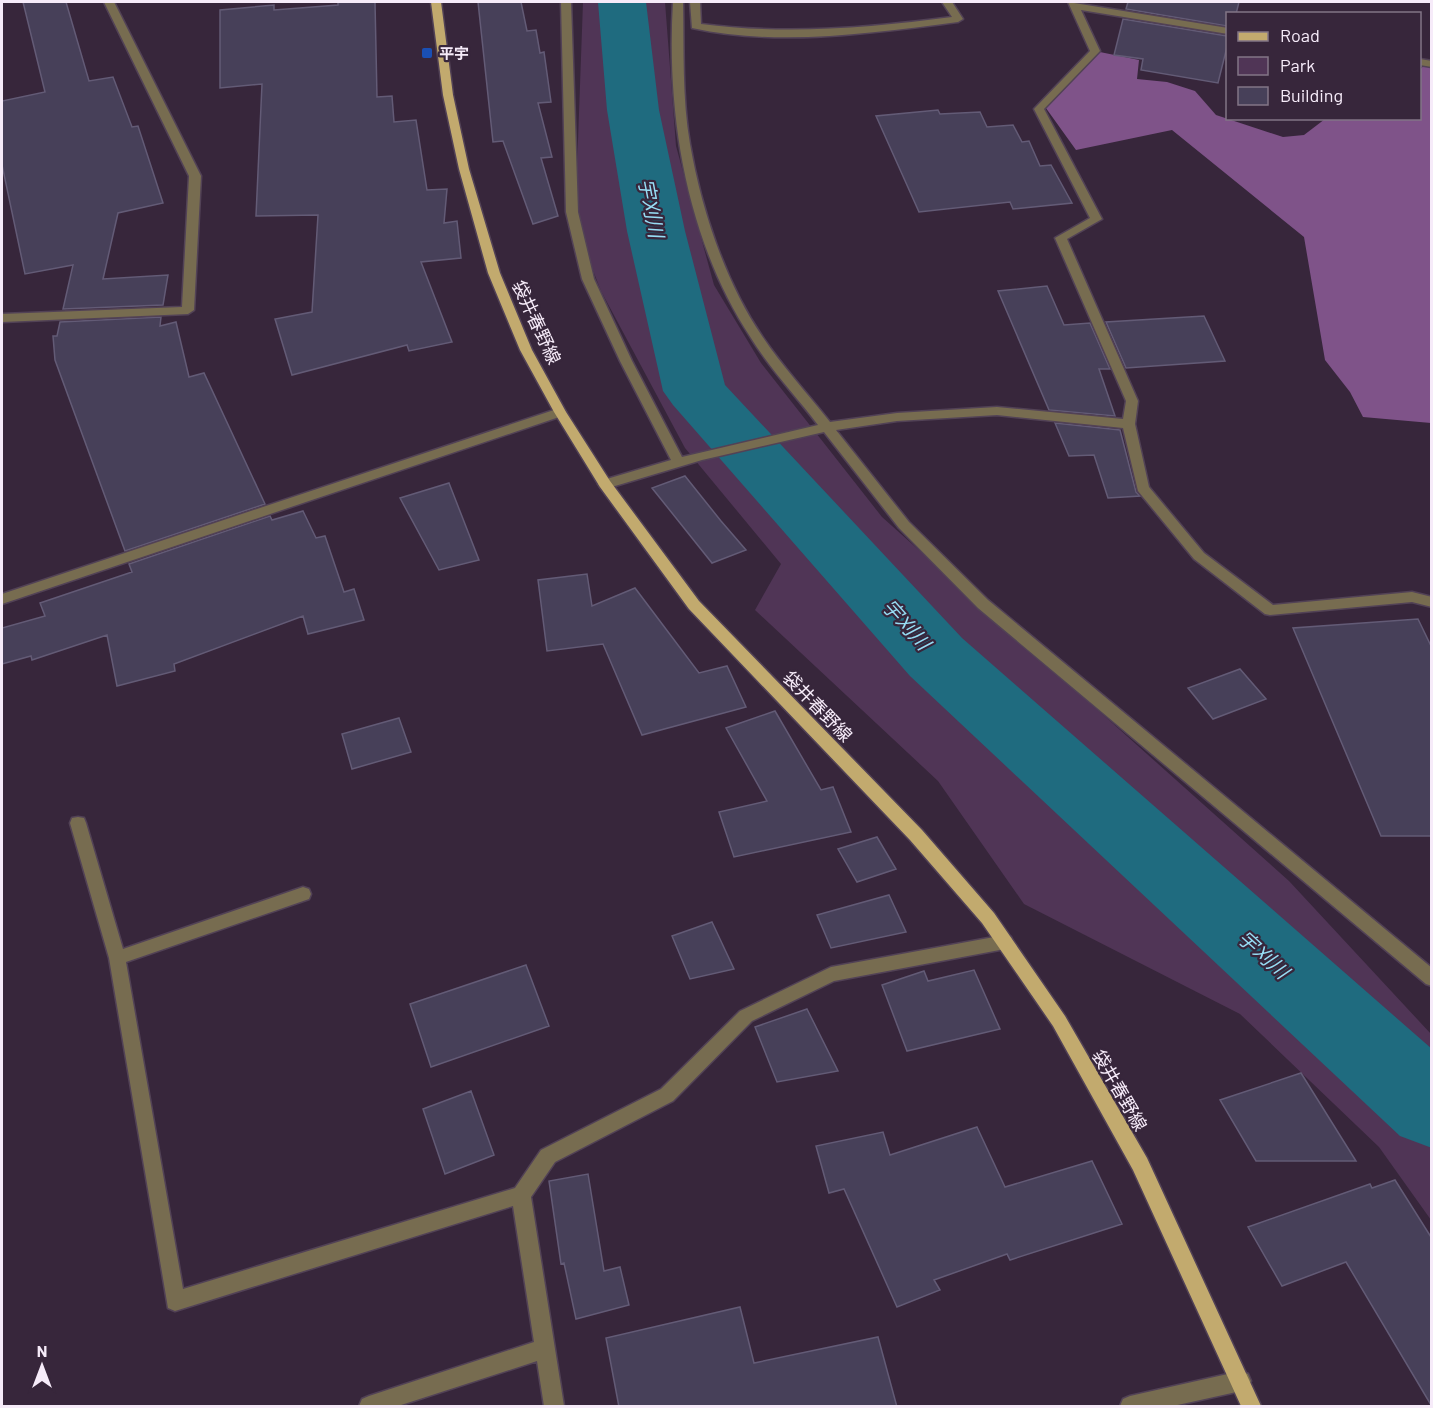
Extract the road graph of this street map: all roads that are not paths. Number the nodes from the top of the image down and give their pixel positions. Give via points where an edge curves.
1 (109, 2) edge
2 (436, 2) edge
3 (566, 2) edge
4 (678, 2) edge
5 (695, 2) edge
6 (947, 2) edge
7 (1074, 4) edge
8 (1226, 31) edge
9 (2, 318) edge
10 (560, 412) junction
11 (1129, 424) junction
12 (818, 427) junction
13 (678, 461) junction
14 (605, 484) junction
15 (2, 599) edge
16 (1431, 602) edge
17 (78, 823) dead end
18 (303, 894) dead end
19 (1005, 942) junction
20 (117, 958) junction
21 (1431, 979) edge
22 (521, 1195) junction
23 (545, 1348) junction
24 (1241, 1381) junction
25 (369, 1407) edge
26 (554, 1407) edge
27 (1130, 1407) edge
28 (1251, 1407) edge

1 - 9 street via 195,176 188,310
2 - 10 main road, 袋井春野線 via 461,158 494,273 526,350
3 - 13 street via 573,218 588,279
4 - 12 street via 684,143 718,263 756,337
5 - 6 street via 696,26 733,32 873,31 958,18
7 - 8 street
7 - 11 street via 1095,51 1039,109 1096,219 1061,238 1131,401
10 - 14 main road, 袋井春野線
10 - 15 street
11 - 12 street via 999,411 896,416
11 - 16 street via 1143,488 1199,556 1270,610 1412,597
12 - 13 street
12 - 21 street via 904,525 983,604
13 - 14 street
14 - 19 main road, 袋井春野線 via 693,605 916,836
17 - 20 street
18 - 20 street
19 - 22 street via 831,974 746,1016 667,1095 548,1156
19 - 24 main road, 袋井春野線 via 1059,1021 1140,1164
20 - 22 street via 175,1301
22 - 23 street
23 - 25 street
23 - 26 street
24 - 27 street
24 - 28 main road, 袋井春野線

